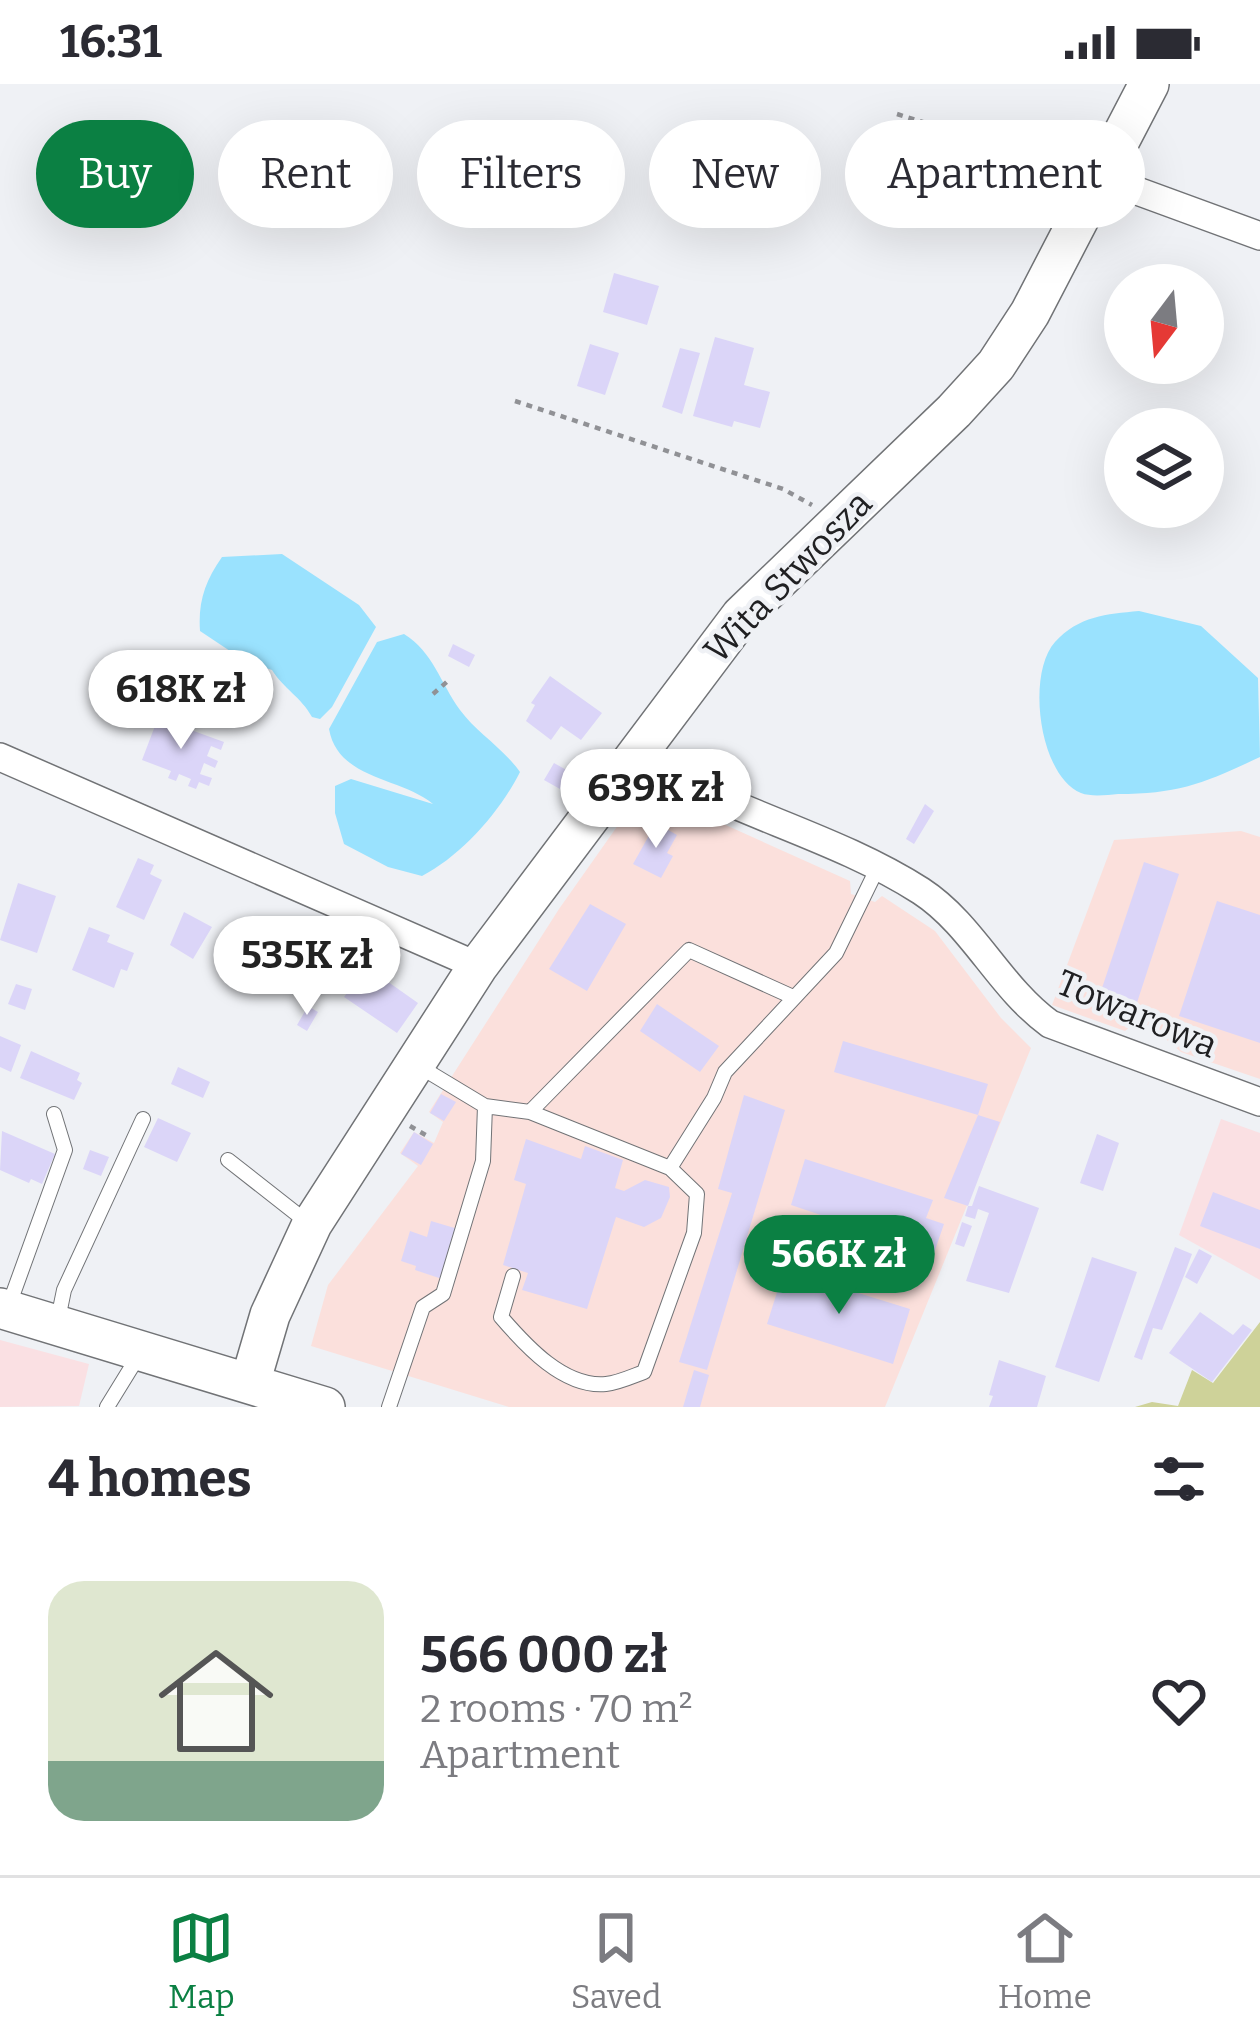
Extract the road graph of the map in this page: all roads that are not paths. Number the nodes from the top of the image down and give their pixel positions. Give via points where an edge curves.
1 (1149, 84) edge
2 (1130, 120) edge
3 (1145, 194) edge
4 (1074, 228) edge
5 (1260, 236) edge
6 (634, 754) junction
7 (0, 757) edge
8 (878, 867) junction
9 (478, 966) junction
10 (793, 997) junction
11 (414, 1062) junction
12 (1260, 1102) edge
13 (485, 1106) junction
14 (530, 1112) junction
15 (55, 1114) dead end
16 (143, 1119) dead end
17 (228, 1160) dead end
18 (670, 1168) junction
19 (312, 1224) junction
20 (513, 1276) dead end
21 (4, 1309) edge
22 (57, 1324) junction
23 (141, 1350) junction
24 (250, 1383) junction
25 (107, 1407) edge
26 (325, 1407) edge
27 (389, 1407) edge

1 - 2 street, Wita Stwosza
3 - 5 street
4 - 6 street, Wita Stwosza via 995,365 741,616
6 - 8 street, Towarowa
6 - 9 street, Wita Stwosza
7 - 9 street
8 - 10 lane via 836,953
8 - 12 street, Towarowa via 951,915 1050,1024
9 - 11 street, Wita Stwosza
10 - 14 lane via 689,950
10 - 18 lane via 725,1072
11 - 13 lane
11 - 19 street, Wita Stwosza
13 - 14 lane
13 - 27 lane via 482,1161 443,1294 422,1307
14 - 18 lane
15 - 21 lane via 65,1150
16 - 22 lane via 64,1290
17 - 19 lane
18 - 20 lane via 697,1194 694,1233 644,1372 604,1385 561,1373 501,1317
19 - 24 street, Wita Stwosza via 270,1315
21 - 22 street
22 - 23 street
23 - 24 street
23 - 25 lane
24 - 26 street

